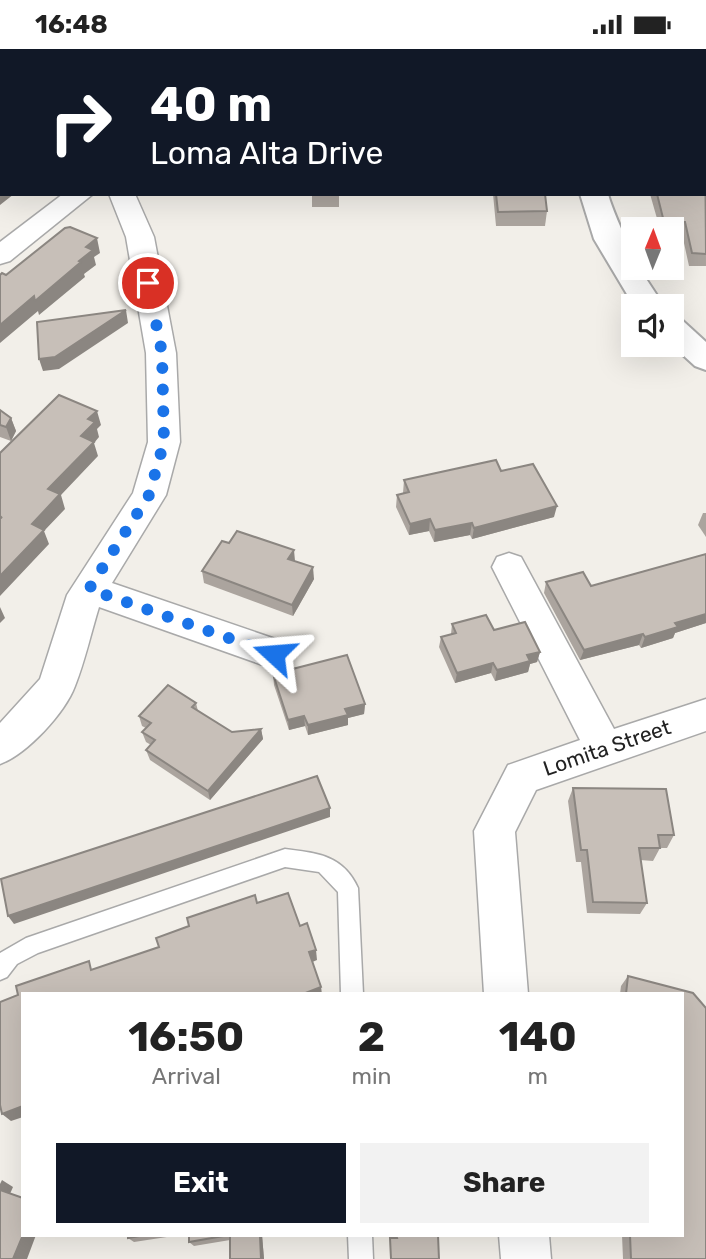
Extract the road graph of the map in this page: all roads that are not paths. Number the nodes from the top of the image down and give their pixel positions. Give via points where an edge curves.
1 (77, 196) edge
2 (123, 196) edge
3 (594, 196) edge
4 (0, 255) edge
5 (641, 294) edge
6 (684, 339) edge
7 (706, 359) edge
8 (509, 567) dead end
9 (89, 589) junction
10 (274, 654) dead end
11 (706, 715) edge
12 (0, 747) edge
13 (605, 749) junction
14 (0, 970) edge
15 (352, 992) edge
16 (506, 992) edge
17 (360, 1237) edge
18 (524, 1237) edge
19 (361, 1259) edge
20 (526, 1259) edge

1 - 4 street
2 - 9 street via 140,237 162,353 164,442 149,495
3 - 5 street via 599,220
6 - 7 street
8 - 13 street
9 - 10 street
9 - 12 street via 56,687
11 - 13 street, Lomita Street
13 - 16 street, Lomita Street via 522,777 494,831
14 - 15 lane via 10,957 33,945 285,858 324,863 348,888
17 - 19 lane
18 - 20 street

